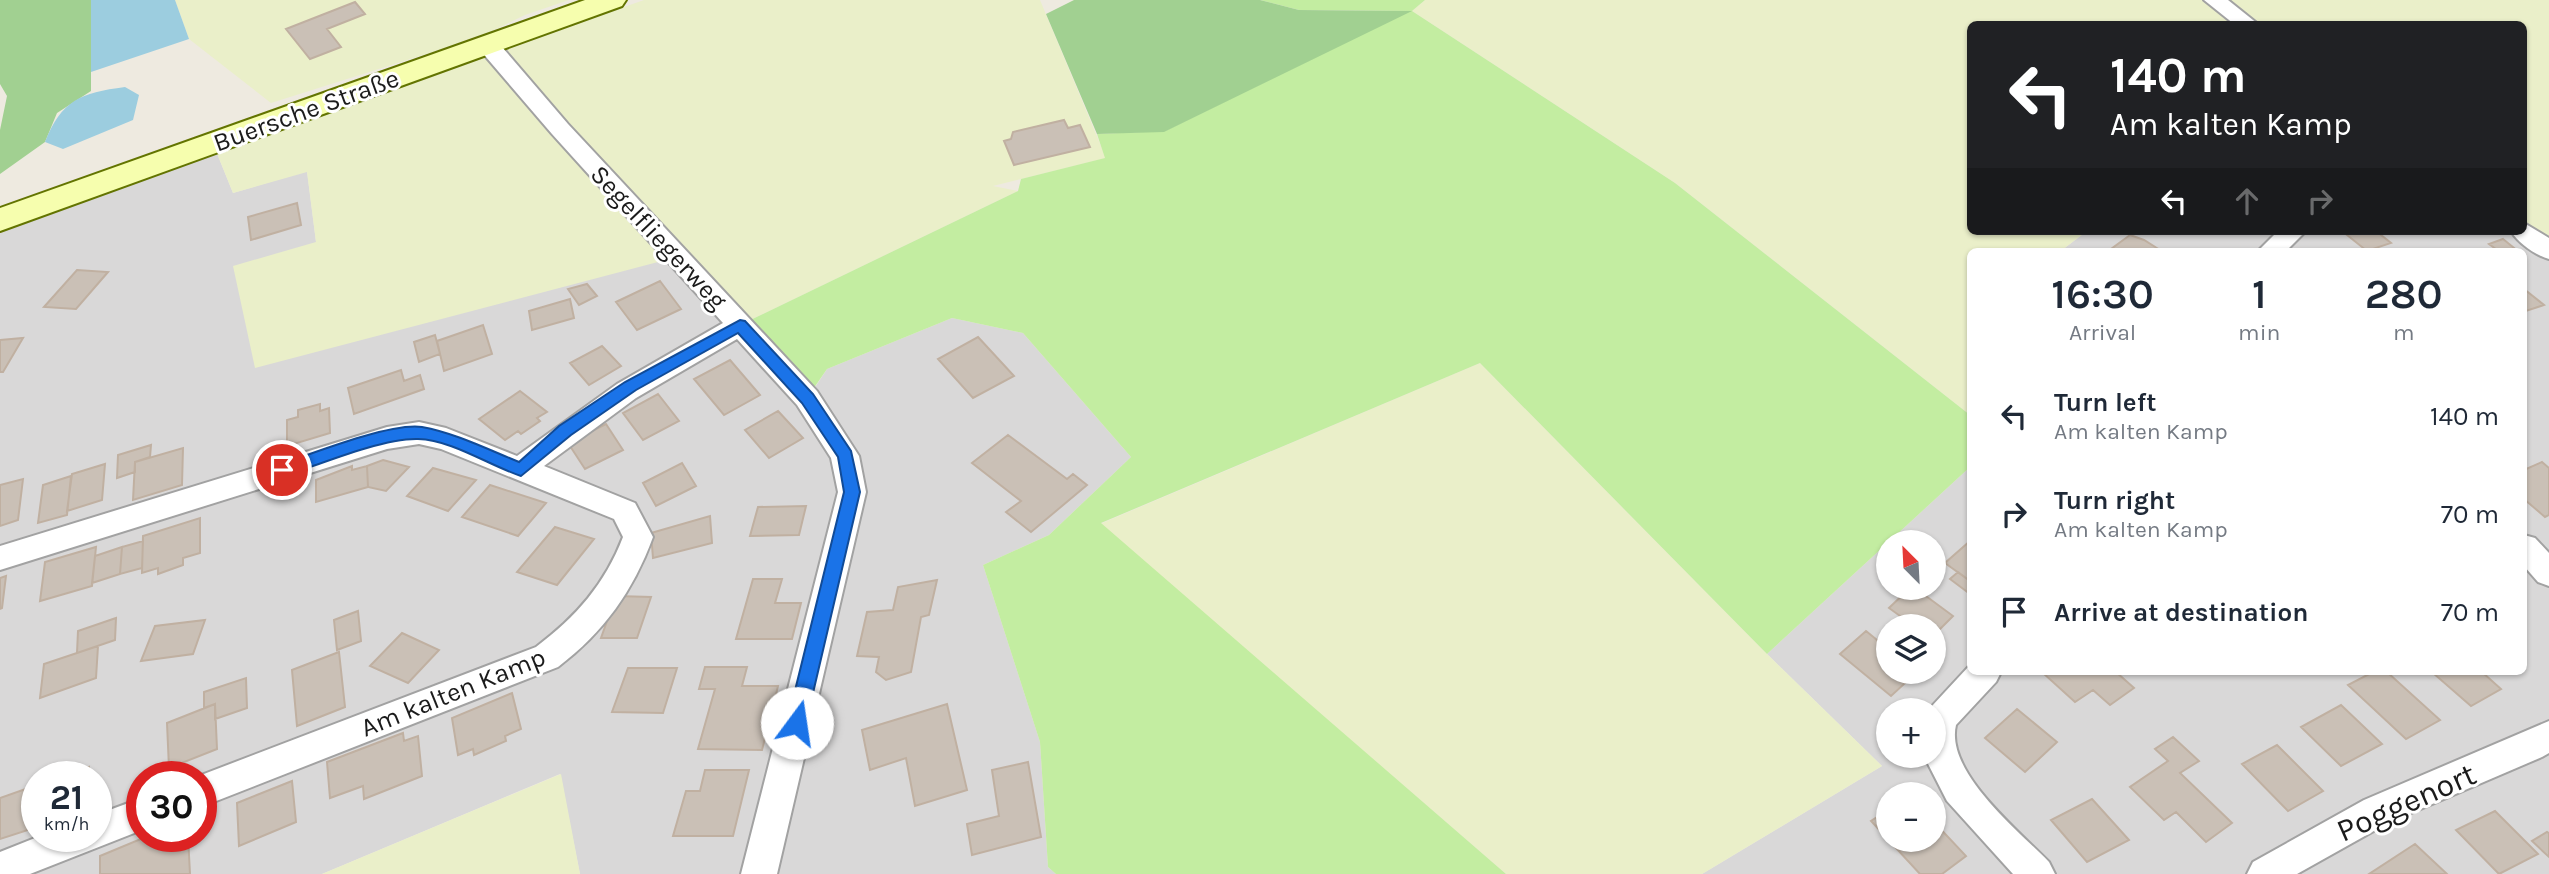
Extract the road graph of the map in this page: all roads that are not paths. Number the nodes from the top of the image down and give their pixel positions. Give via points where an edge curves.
1 (612, 0) edge
2 (2214, 0) edge
3 (2243, 21) edge
4 (488, 45) junction
5 (0, 220) edge
6 (2527, 234) edge
7 (2289, 235) edge
8 (2274, 248) edge
9 (2549, 250) edge
10 (740, 325) junction
11 (521, 469) junction
12 (2527, 550) edge
13 (0, 558) edge
14 (2549, 573) edge
15 (1982, 675) edge
16 (2549, 736) edge
17 (217, 785) edge
18 (43, 852) edge
19 (0, 869) edge
20 (759, 874) edge
21 (2036, 874) edge
22 (2265, 874) edge

1 - 4 main road, Buersche Straße
2 - 3 street
4 - 5 main road, Buersche Straße
4 - 10 street, Segelfliegerweg
6 - 9 street
7 - 8 street
10 - 11 street via 630,386 565,430
10 - 20 street, Segelfliegerweg via 815,410 845,456 852,492
11 - 13 street, Am kalten Kamp via 446,439 419,433 387,438
11 - 17 street, Am kalten Kamp via 625,511 638,537 626,572 581,633 547,657
12 - 14 street
15 - 21 street via 1948,707 1937,736 1941,761
16 - 22 street, Poggenort via 2392,804
18 - 19 street

